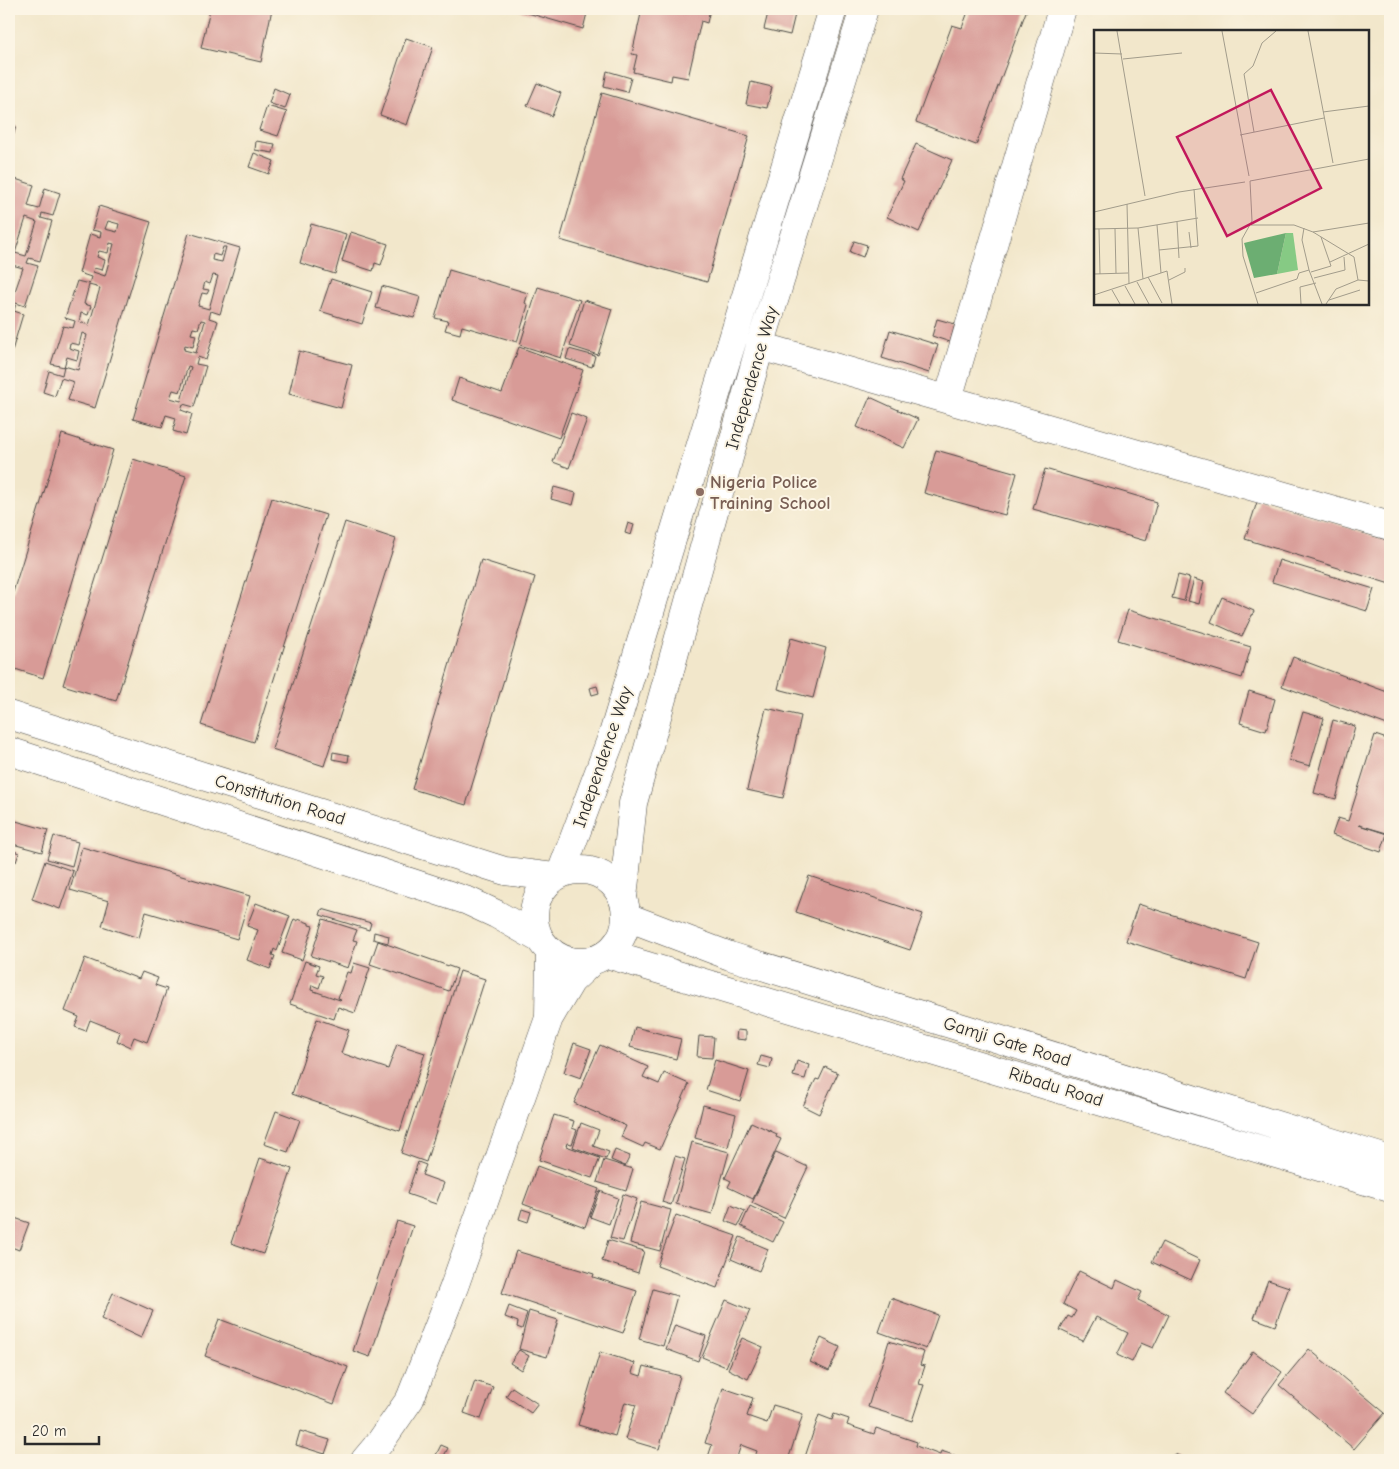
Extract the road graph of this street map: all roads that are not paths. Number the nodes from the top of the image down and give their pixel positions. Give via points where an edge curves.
1 (833, 9) edge
2 (864, 9) edge
3 (1062, 9) edge
4 (760, 346) junction
5 (948, 399) junction
6 (1390, 526) edge
7 (9, 715) edge
8 (9, 751) edge
9 (557, 875) junction
10 (625, 907) junction
11 (545, 945) junction
12 (600, 957) junction
13 (549, 1018) junction
14 (1390, 1160) edge
15 (1390, 1188) edge
16 (365, 1460) edge

1 - 9 main road, Independence Way via 613,734
2 - 4 main road, Independence Way
3 - 5 main road
4 - 5 main road
4 - 10 main road, Independence Way via 634,803
5 - 6 main road
7 - 9 main road, Constitution Road via 505,870
8 - 11 main road, Constitution Road via 468,901 496,914
9 - 10 main road via 579,869 597,872 613,883
9 - 11 main road via 543,886 533,912 534,926
10 - 12 main road via 625,931 618,944
10 - 14 main road, Gamji Gate Road via 730,956
11 - 12 main road via 563,959 578,962
11 - 13 main road
12 - 13 main road via 570,981
12 - 15 main road, Ribadu Road via 722,987
13 - 16 main road via 454,1287 410,1399

